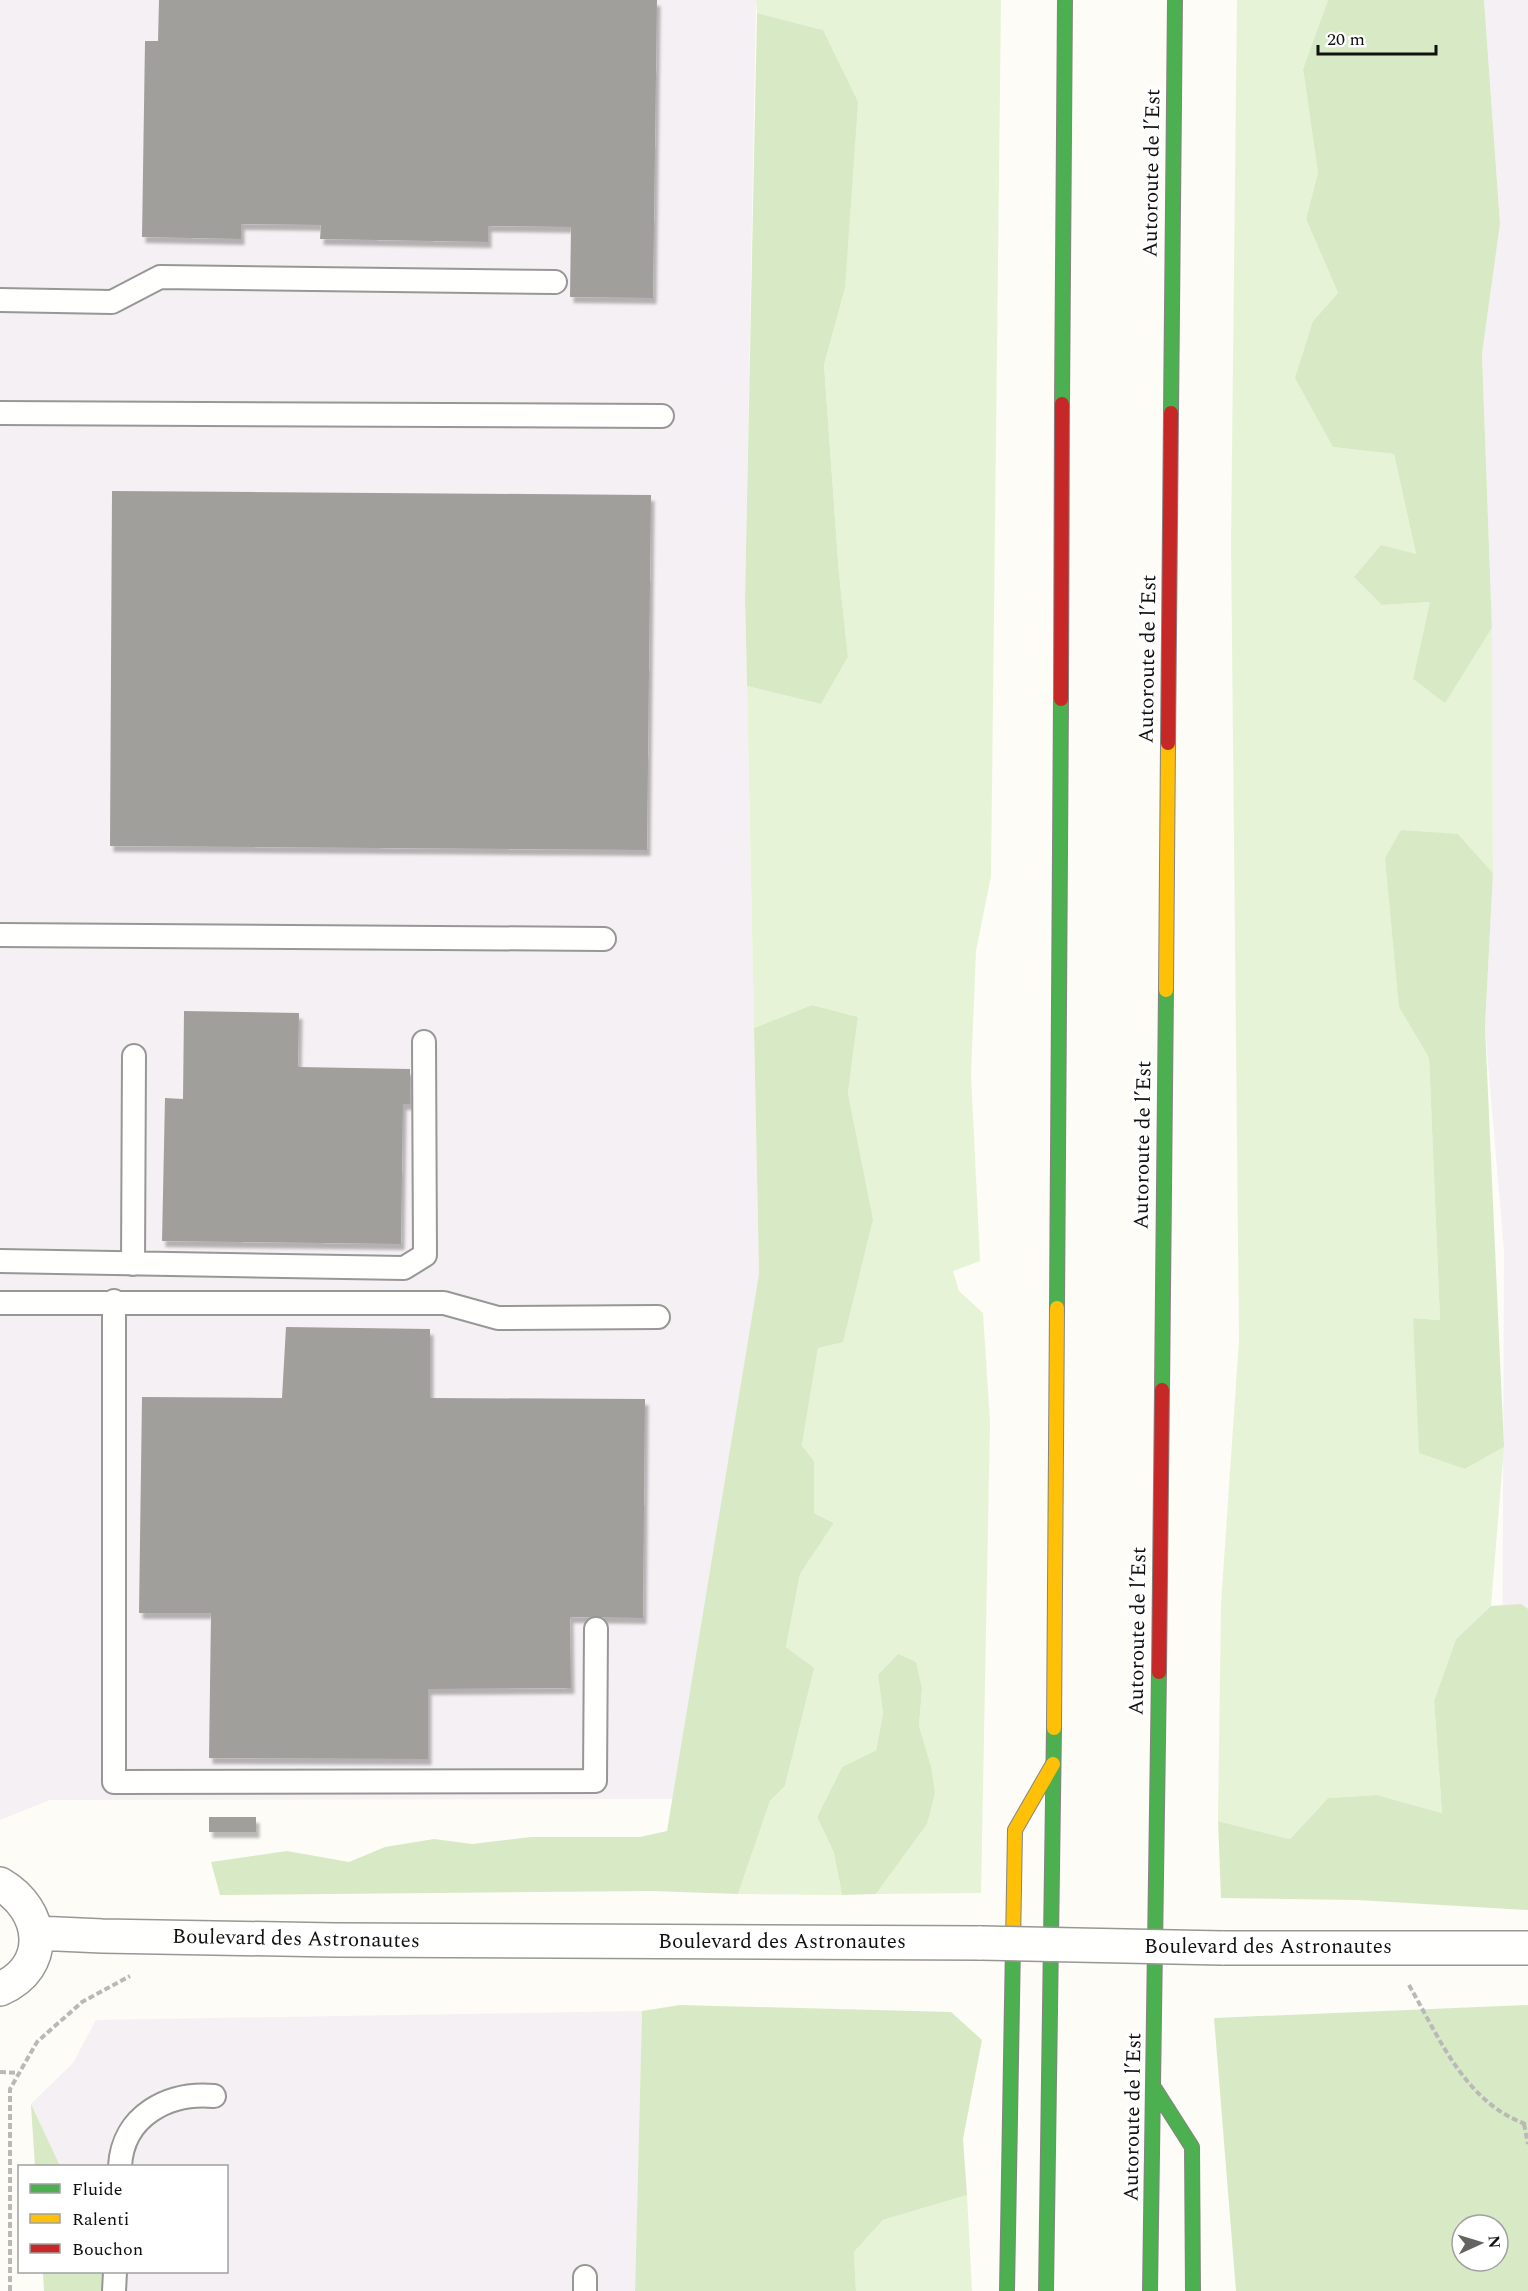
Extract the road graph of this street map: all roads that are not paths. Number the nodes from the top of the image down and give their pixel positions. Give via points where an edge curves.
1 (1065, 0) edge
2 (1175, 0) edge
3 (555, 282) dead end
4 (0, 300) edge
5 (0, 413) edge
6 (662, 416) dead end
7 (0, 935) edge
8 (604, 939) dead end
9 (424, 1042) dead end
10 (134, 1056) dead end
11 (0, 1261) edge
12 (133, 1264) junction
13 (114, 1301) junction
14 (0, 1303) edge
15 (657, 1317) dead end
16 (596, 1629) dead end
17 (1054, 1762) junction
18 (0, 1884) edge
19 (36, 1933) junction
20 (1528, 1948) edge
21 (0, 1989) edge
22 (1155, 2089) junction
23 (214, 2096) dead end
24 (120, 2165) edge
25 (115, 2273) edge
26 (114, 2291) edge
27 (1007, 2291) edge
28 (1046, 2291) edge
29 (1150, 2291) edge
30 (1193, 2291) edge

1 - 17 highway
2 - 22 highway, Autoroute de l’Est
3 - 4 lane via 160,277 112,303
5 - 6 lane
7 - 8 lane
9 - 12 lane via 425,1256 404,1268
10 - 12 lane
11 - 12 lane
13 - 14 lane
13 - 15 lane via 444,1303 498,1318
13 - 16 lane via 114,1782 595,1781
17 - 27 highway via 1015,1830
17 - 28 highway
18 - 19 street via 25,1903
19 - 20 street, Boulevard des Astronautes, bridge via 346,1940
19 - 21 street via 30,1963 21,1975
22 - 29 highway, Autoroute de l’Est
22 - 30 highway via 1192,2147
23 - 24 lane via 177,2097 145,2115 125,2145
25 - 26 lane

